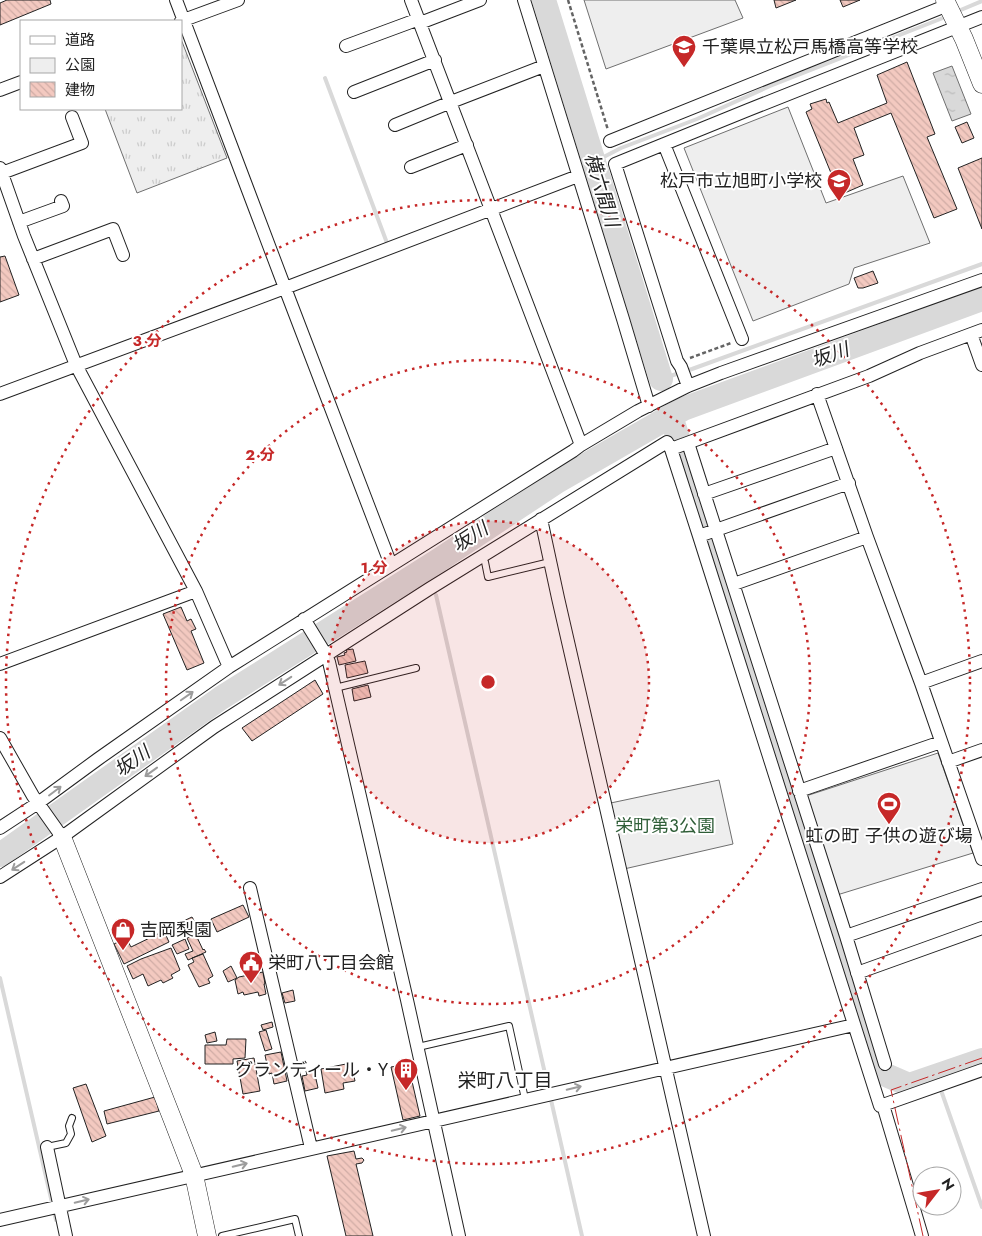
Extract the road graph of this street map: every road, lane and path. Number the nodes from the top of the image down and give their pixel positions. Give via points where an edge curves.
1 (176, 0) edge
2 (238, 0) edge
3 (411, 0) edge
4 (480, 0) edge
5 (524, 0) edge
6 (568, 0) edge
7 (947, 3) edge
8 (982, 17) edge
9 (182, 20) edge
10 (182, 21) edge
11 (420, 21) junction
12 (958, 26) junction
13 (346, 46) dead end
14 (434, 60) junction
15 (544, 66) junction
16 (20, 82) edge
17 (982, 84) edge
18 (740, 89) junction
19 (0, 90) edge
20 (354, 92) dead end
21 (451, 102) junction
22 (748, 110) junction
23 (72, 116) dead end
24 (395, 124) dead end
25 (610, 142) joint
26 (664, 144) junction
27 (467, 145) junction
28 (616, 166) junction
29 (411, 167) dead end
30 (1, 170) edge
31 (579, 176) junction
32 (61, 201) dead end
33 (492, 209) junction
34 (19, 222) junction
35 (123, 255) dead end
36 (34, 259) junction
37 (982, 280) edge
38 (285, 288) junction
39 (977, 332) edge
40 (742, 339) joint
41 (982, 364) edge
42 (76, 365) junction
43 (679, 365) junction
44 (682, 389) junction
45 (0, 394) edge
46 (817, 394) junction
47 (652, 405) junction
48 (688, 442) junction
49 (581, 445) junction
50 (673, 448) junction
51 (836, 448) junction
52 (849, 483) junction
53 (704, 494) junction
54 (541, 519) junction
55 (716, 530) junction
56 (699, 536) junction
57 (867, 537) junction
58 (485, 562) dead end
59 (550, 562) junction
60 (391, 565) junction
61 (734, 584) junction
62 (196, 591) junction
63 (305, 622) junction
64 (325, 652) junction
65 (982, 661) edge
66 (0, 664) edge
67 (229, 667) junction
68 (416, 668) dead end
69 (921, 683) junction
70 (335, 688) junction
71 (0, 738) edge
72 (941, 742) junction
73 (982, 750) edge
74 (948, 762) junction
75 (799, 792) junction
76 (40, 805) junction
77 (0, 828) edge
78 (60, 834) junction
79 (982, 859) edge
80 (0, 877) edge
81 (250, 888) dead end
82 (982, 889) edge
83 (982, 928) edge
84 (846, 936) junction
85 (857, 973) junction
86 (854, 1025) junction
87 (418, 1047) junction
88 (885, 1064) dead end
89 (666, 1067) junction
90 (982, 1070) edge
91 (525, 1099) junction
92 (883, 1105) junction
93 (72, 1118) dead end
94 (434, 1121) junction
95 (47, 1147) joint
96 (311, 1148) junction
97 (194, 1175) junction
98 (60, 1206) junction
99 (0, 1220) edge
100 (66, 1236) edge
101 (207, 1236) edge
102 (222, 1236) edge
103 (300, 1236) edge
104 (460, 1236) edge
105 (704, 1236) edge
106 (922, 1236) edge

1 - 9 street
2 - 10 street
3 - 11 street
4 - 11 street
5 - 15 street
6 - 25 path
7 - 12 street
7 - 18 street
8 - 12 street
10 - 38 street
11 - 13 street
11 - 14 street
12 - 17 street
12 - 22 street
14 - 20 street
14 - 21 street
15 - 21 street
15 - 31 street
16 - 19 street
18 - 22 street
18 - 25 street
21 - 24 street
21 - 27 street
22 - 26 street
23 - 30 street via 82,143
26 - 28 street
26 - 40 street
27 - 29 street
27 - 33 street
28 - 31 path
28 - 43 street
30 - 34 street
31 - 33 street
31 - 47 street
32 - 34 street via 63,206
33 - 38 street
33 - 49 street
34 - 36 street
35 - 36 street via 113,230
36 - 42 street
37 - 44 street
38 - 42 street
38 - 60 street
39 - 41 street
39 - 46 street
40 - 43 path
42 - 45 street
42 - 62 street
43 - 44 street
44 - 47 street
46 - 48 street
46 - 51 street
47 - 49 street
48 - 50 street
48 - 53 street
49 - 60 street
50 - 54 street via 666,442
50 - 56 street
51 - 52 street
51 - 53 street
52 - 55 street
52 - 57 street
53 - 55 street
54 - 59 street
54 - 64 street
55 - 56 street
55 - 61 street
56 - 86 street
57 - 61 street
57 - 69 street
58 - 59 lane via 488,577
59 - 89 street
60 - 63 street
61 - 75 street
62 - 66 street
62 - 67 street
63 - 64 street
63 - 67 street
64 - 70 street
64 -> 78 street
65 - 69 street
76 -> 67 street via 98,759
68 - 70 lane
69 - 72 street
70 - 87 street
71 - 76 street
72 - 74 street
72 - 75 street
73 - 74 street
74 - 79 street
75 - 84 street
76 - 77 street
76 - 78 street
78 -> 80 street
78 - 97 street
81 - 96 street
82 - 84 street
83 - 85 street
84 - 85 street
85 - 88 street
86 - 89 street
86 - 92 street via 880,1106
87 - 91 lane via 509,1026
87 - 94 street
91 -> 89 street
89 - 105 street
90 - 92 street
91 - 94 street
92 - 106 street
93 - 95 lane via 71,1134 66,1143
96 -> 94 street
94 - 104 street
95 - 98 street
97 -> 96 street
98 -> 97 street
97 - 101 street
98 - 99 street
98 - 100 street
102 - 103 lane via 295,1219

